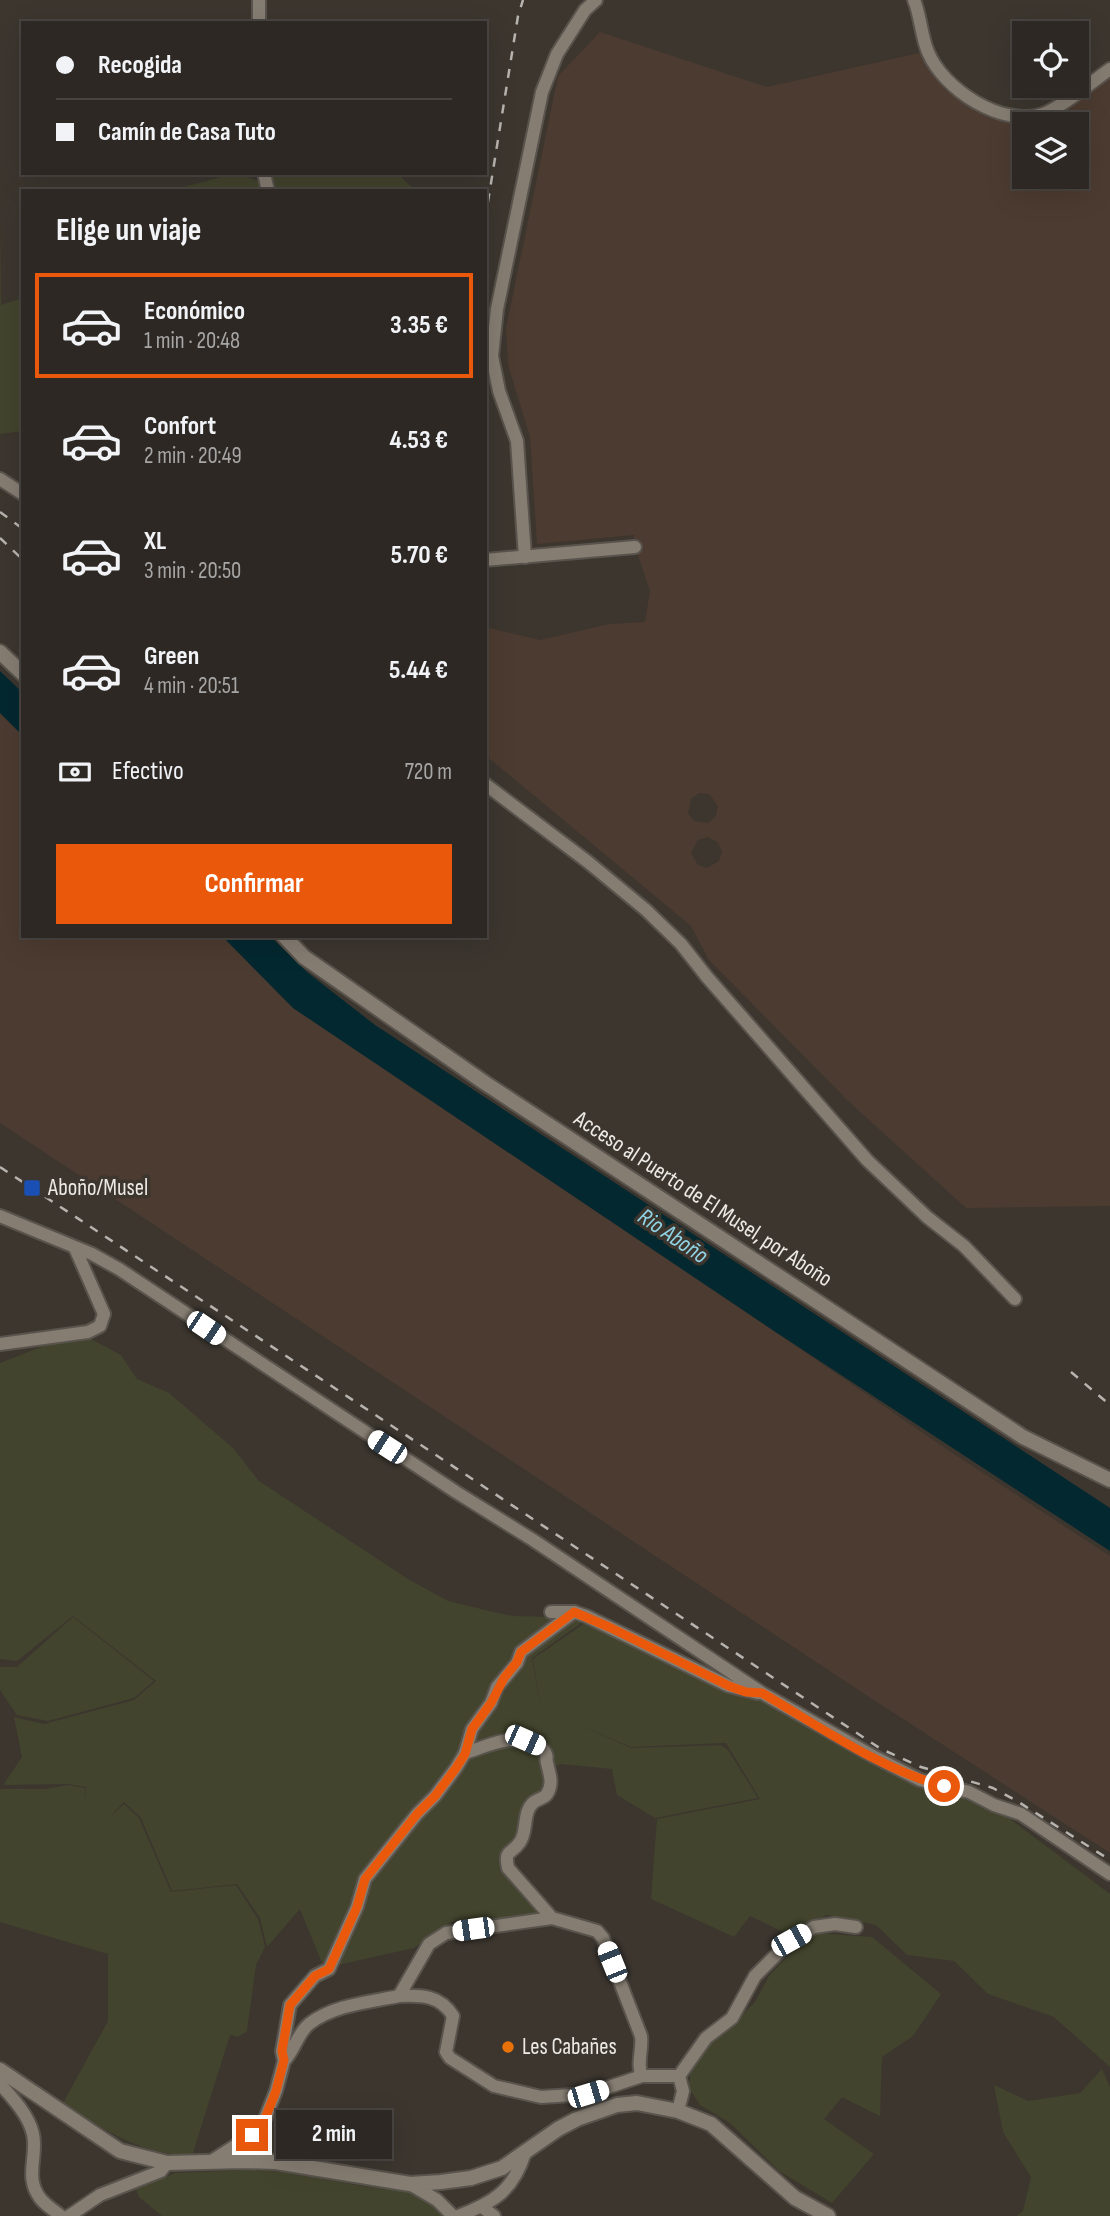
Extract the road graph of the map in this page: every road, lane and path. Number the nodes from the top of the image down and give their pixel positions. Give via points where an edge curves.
1 (259, 0) edge
2 (596, 0) edge
3 (914, 0) edge
4 (259, 21) edge
5 (1110, 69) edge
6 (0, 479) edge
7 (21, 493) edge
8 (635, 547) dead end
9 (525, 556) junction
10 (487, 560) edge
11 (0, 652) edge
12 (21, 672) edge
13 (487, 786) edge
14 (286, 938) edge
15 (0, 1216) edge
16 (75, 1248) junction
17 (1015, 1299) dead end
18 (0, 1343) edge
19 (1110, 1480) edge
20 (551, 1612) dead end
21 (574, 1612) junction
22 (762, 1693) junction
23 (465, 1754) junction
24 (1110, 1874) edge
25 (552, 1918) junction
26 (856, 1927) dead end
27 (399, 1996) junction
28 (284, 2060) junction
29 (0, 2070) edge
30 (642, 2076) junction
31 (680, 2076) junction
32 (0, 2084) edge
33 (678, 2110) junction
34 (252, 2135) junction
35 (525, 2153) junction
36 (243, 2161) junction
37 (210, 2162) junction
38 (167, 2163) junction
39 (410, 2183) junction
40 (482, 2207) junction
41 (61, 2216) edge
42 (69, 2216) edge
43 (456, 2216) edge
44 (494, 2216) edge
45 (828, 2216) edge

1 - 4 street
2 - 9 street via 556,54 542,92 497,309 492,356 517,441
3 - 5 street via 928,51 944,79 1004,115 1043,114
6 - 7 street
8 - 9 street
9 - 10 street
11 - 12 street
13 - 17 street via 589,862 681,944 867,1160 964,1246
14 - 19 street, Acceso al Puerto de El Musel, por Aboño via 304,957 485,1083 1023,1437
15 - 16 street
16 - 18 street via 104,1314 100,1326 88,1332
16 - 22 street via 119,1269
20 - 21 street
21 - 22 street via 729,1686
21 - 23 street via 521,1652 472,1729
22 - 24 street via 920,1780 969,1792 1021,1814
23 - 25 street via 492,1743 525,1740 547,1754 549,1790 546,1797 534,1802 520,1843 506,1858 508,1868
23 - 28 street via 365,1879 329,1969 315,1976 290,2005
25 - 27 street via 446,1933 429,1944
25 - 30 street via 597,1931 603,1938 641,2036 638,2069
26 - 31 street via 814,1927 791,1940 755,1976 732,2018 706,2038
27 - 28 street via 320,2017 308,2025
27 - 30 street via 424,1995 449,2009 453,2016 446,2052 494,2086 563,2097 588,2094
28 - 34 street via 262,2126
29 - 38 street via 120,2151
30 - 31 street
31 - 33 street via 683,2091
32 - 41 street via 33,2132 31,2175 39,2198
33 - 35 street via 637,2103 617,2105 558,2129
33 - 45 street via 711,2124 794,2198
34 - 36 street
34 - 37 street
35 - 39 street via 502,2168 471,2178
35 - 40 street via 512,2180
36 - 37 street
36 - 39 street
37 - 38 street
38 - 42 street via 160,2171 100,2195
39 - 43 street
40 - 43 street
40 - 44 street

